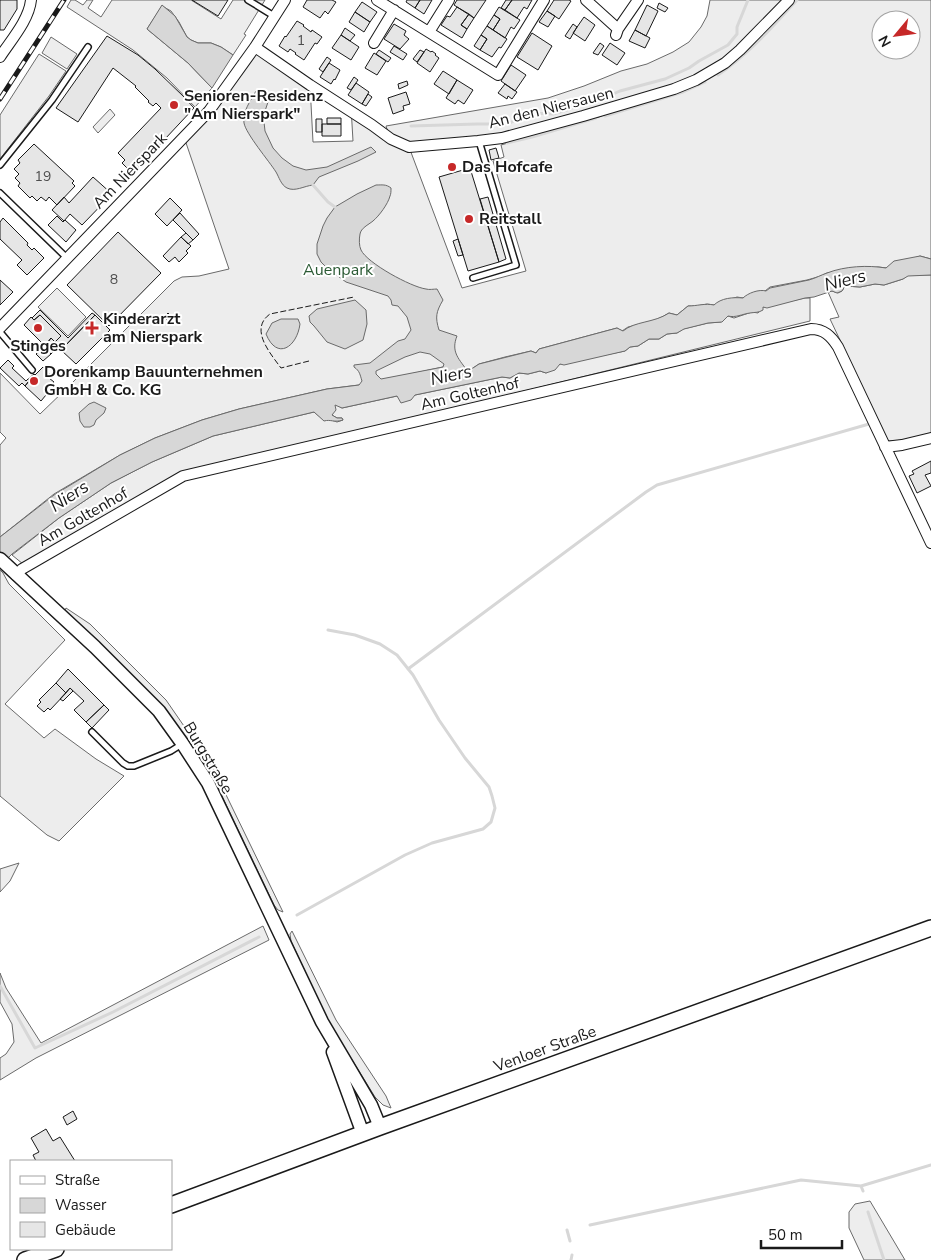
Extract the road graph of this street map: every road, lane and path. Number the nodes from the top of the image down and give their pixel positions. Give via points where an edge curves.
1 (31, 0) edge
2 (248, 0) edge
3 (285, 0) edge
4 (377, 0) edge
5 (449, 0) edge
6 (544, 0) edge
7 (586, 0) edge
8 (638, 0) edge
9 (789, 0) edge
10 (394, 10) junction
11 (274, 16) junction
12 (429, 32) junction
13 (374, 43) dead end
14 (88, 47) dead end
15 (255, 47) junction
16 (0, 57) edge
17 (478, 141) junction
18 (0, 165) edge
19 (0, 193) edge
20 (67, 258) junction
21 (473, 278) dead end
22 (0, 328) edge
23 (0, 332) edge
24 (32, 370) dead end
25 (931, 438) edge
26 (886, 447) junction
27 (931, 543) edge
28 (8, 567) edge
29 (92, 732) dead end
30 (182, 744) junction
31 (931, 928) edge
32 (322, 1022) junction
33 (380, 1127) junction
34 (363, 1134) junction
35 (172, 1205) edge
36 (53, 1250) edge
37 (25, 1260) edge

1 - 16 street via 25,18
2 - 11 lane
3 - 11 street, Am Nierspark
4 - 10 street
5 - 12 street
6 - 12 street via 498,75
7 - 8 street via 617,32
9 - 17 street, An den Niersauen via 740,50 696,80 583,116 502,138
10 - 12 street
10 - 13 street
11 - 15 street, Am Nierspark
14 - 18 lane via 52,100
15 - 17 street, An den Niersauen via 391,139 409,147
15 - 20 street, Am Nierspark via 209,111
17 - 21 lane via 516,265
19 - 20 lane
20 - 22 street, Am Nierspark
23 - 24 lane
25 - 26 street
26 - 27 street, Am Goltenhof
26 - 28 street, Am Goltenhof via 834,341 819,330 805,330 183,476 22,569
28 - 30 street, Burgstraße via 159,711
29 - 30 lane via 128,766
30 - 32 street, Burgstraße via 208,783
31 - 33 main road, Venloer Straße
32 - 33 street, Burgstraße via 371,1105
32 - 34 street, Burgstraße
33 - 34 main road, Venloer Straße
34 - 35 main road, Venloer Straße
36 - 37 main road

